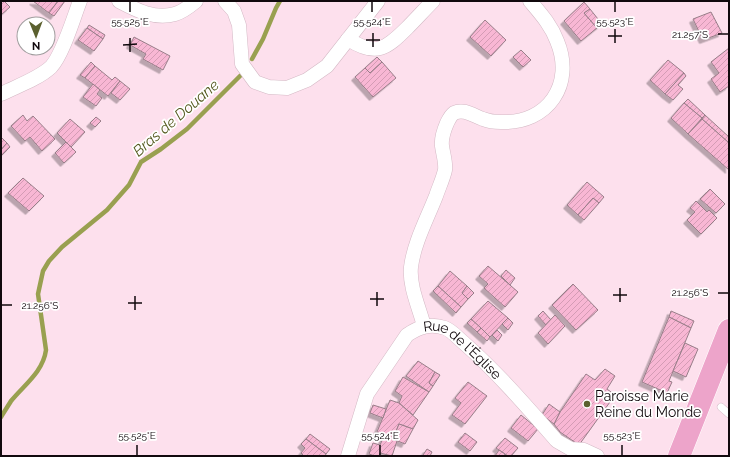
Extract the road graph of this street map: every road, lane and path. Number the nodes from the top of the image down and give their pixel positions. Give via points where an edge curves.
1 (80, 1) edge
2 (119, 1) edge
3 (196, 1) edge
4 (225, 1) edge
5 (378, 1) edge
6 (433, 1) edge
7 (530, 1) edge
8 (348, 39) junction
9 (1, 94) edge
10 (424, 326) junction
11 (729, 330) edge
12 (721, 407) dead end
13 (729, 414) edge
14 (348, 456) edge
15 (597, 456) edge
16 (679, 456) edge

1 - 9 street via 60,54 51,67
2 - 3 street via 152,15 164,16 176,14
4 - 8 street via 234,11 239,25 242,64 255,82 268,87 287,88 307,80 327,66
5 - 8 street
6 - 8 street via 390,44 378,49 368,48
7 - 10 street via 550,24 558,42 562,62 561,82 552,102 538,114 519,121 484,120 462,111 455,113 448,120 442,144 445,161 442,179 416,247 411,268 412,282
10 - 14 street, Rue de l'Église via 407,335 367,394
10 - 15 street, Rue de l'Église via 447,328 485,361 558,441 571,449 584,450
11 - 16 main road
12 - 13 lane

